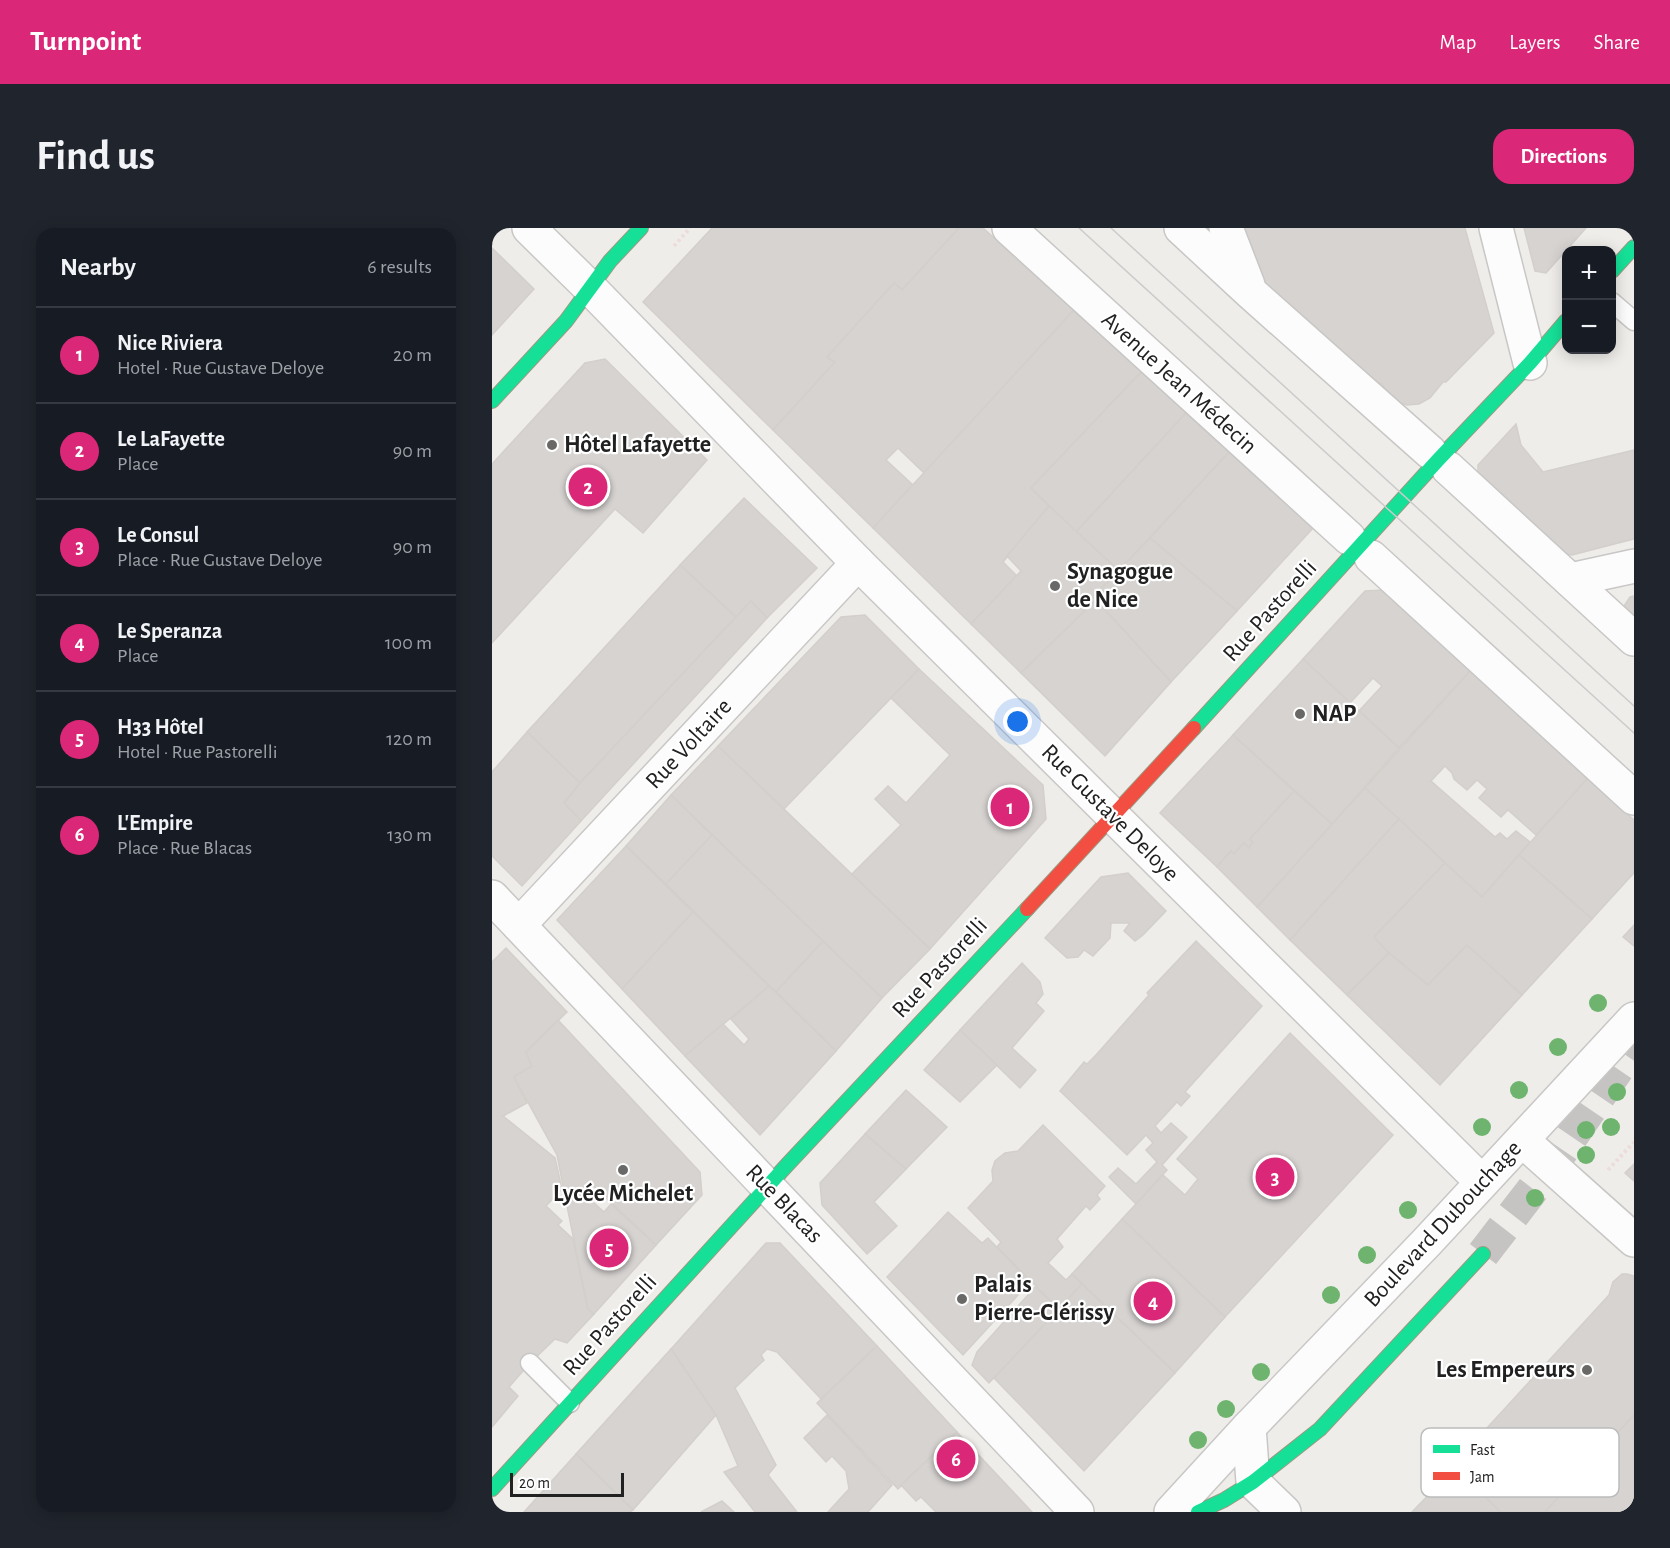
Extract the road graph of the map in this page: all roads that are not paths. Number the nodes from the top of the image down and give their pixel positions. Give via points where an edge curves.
1 (529, 228) edge
2 (642, 228) edge
3 (1009, 228) edge
4 (1181, 228) edge
5 (1226, 228) edge
6 (1496, 228) edge
7 (1634, 247) edge
8 (1616, 267) edge
9 (590, 288) junction
10 (1251, 292) junction
11 (1616, 306) edge
12 (1634, 321) edge
13 (1562, 326) edge
14 (1530, 363) junction
15 (492, 401) edge
16 (1433, 466) junction
17 (858, 563) junction
18 (1634, 566) edge
19 (1570, 580) junction
20 (1634, 639) edge
21 (1634, 798) edge
22 (1113, 815) junction
23 (492, 897) edge
24 (519, 926) junction
25 (1634, 1019) edge
26 (1522, 1140) junction
27 (1482, 1182) junction
28 (768, 1187) junction
29 (1634, 1240) edge
30 (1483, 1254) tunnel mouth
31 (530, 1364) dead end
32 (570, 1403) junction
33 (1249, 1427) junction
34 (1253, 1482) junction
35 (492, 1489) edge
36 (1077, 1512) edge
37 (1171, 1512) edge
38 (1198, 1512) edge
39 (1284, 1512) edge

1 - 9 street, Rue Gustave Deloye
2 - 9 main road
3 - 21 street, Avenue Jean Médecin
4 - 10 street
5 - 10 street
6 - 14 street
7 - 8 main road
9 - 15 main road via 566,321
9 - 17 street, Rue Gustave Deloye
10 - 16 street
11 - 12 lane
13 - 14 main road, Rue Pastorelli
14 - 16 main road, Rue Pastorelli
16 - 19 street
16 - 22 main road, Rue Pastorelli
17 - 22 street, Rue Gustave Deloye
17 - 24 street, Rue Voltaire
18 - 19 street
19 - 20 street
22 - 27 street, Rue Gustave Deloye
22 - 28 main road, Rue Pastorelli
23 - 24 street, Rue Blacas
24 - 28 street, Rue Blacas
25 - 26 street, Boulevard Dubouchage
26 - 27 street, Boulevard Dubouchage
26 - 29 street
27 - 33 street, Boulevard Dubouchage
28 - 32 main road, Rue Pastorelli
28 - 36 street, Rue Blacas
30 - 34 main road, Boulevard Dubouchage via 1320,1429
31 - 32 lane
32 - 35 main road, Rue Pastorelli
33 - 34 street
33 - 37 street, Boulevard Dubouchage
34 - 38 main road, Boulevard Dubouchage
34 - 39 street

